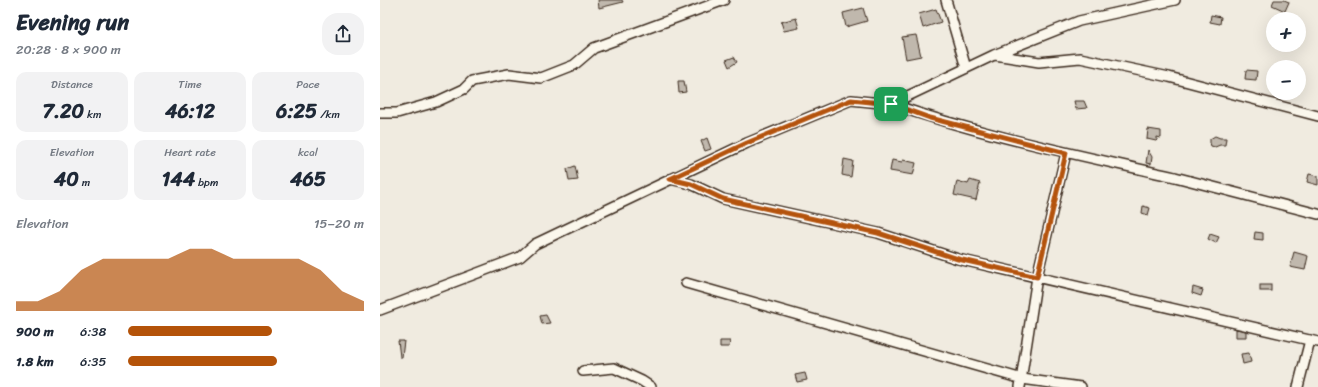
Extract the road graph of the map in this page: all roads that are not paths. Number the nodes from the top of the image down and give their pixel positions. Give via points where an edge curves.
1 (724, 0) edge
2 (946, 0) edge
3 (1175, 0) edge
4 (994, 55) junction
5 (966, 68) junction
6 (891, 104) junction
7 (380, 113) edge
8 (1318, 116) edge
9 (1066, 153) junction
10 (670, 179) junction
11 (1318, 214) edge
12 (1037, 277) junction
13 (686, 283) dead end
14 (380, 310) edge
15 (1314, 341) edge
16 (583, 371) dead end
17 (1021, 383) edge
18 (651, 387) edge
19 (1081, 387) edge
20 (1298, 387) edge

1 - 7 street via 594,48 574,65 541,78 509,74 472,81 464,89 436,102 397,113
2 - 5 street
3 - 4 street via 1079,21
4 - 5 street
4 - 8 street via 1039,62 1080,58 1169,77
5 - 6 street
6 - 9 street via 930,118
6 - 10 street via 851,100 747,143
9 - 11 street
9 - 12 street
10 - 12 street via 691,184 723,199 878,233 958,259
10 - 14 street via 535,244 520,257
12 - 15 street
12 - 17 street
13 - 17 street
15 - 20 street
16 - 18 street via 614,368
17 - 19 street

